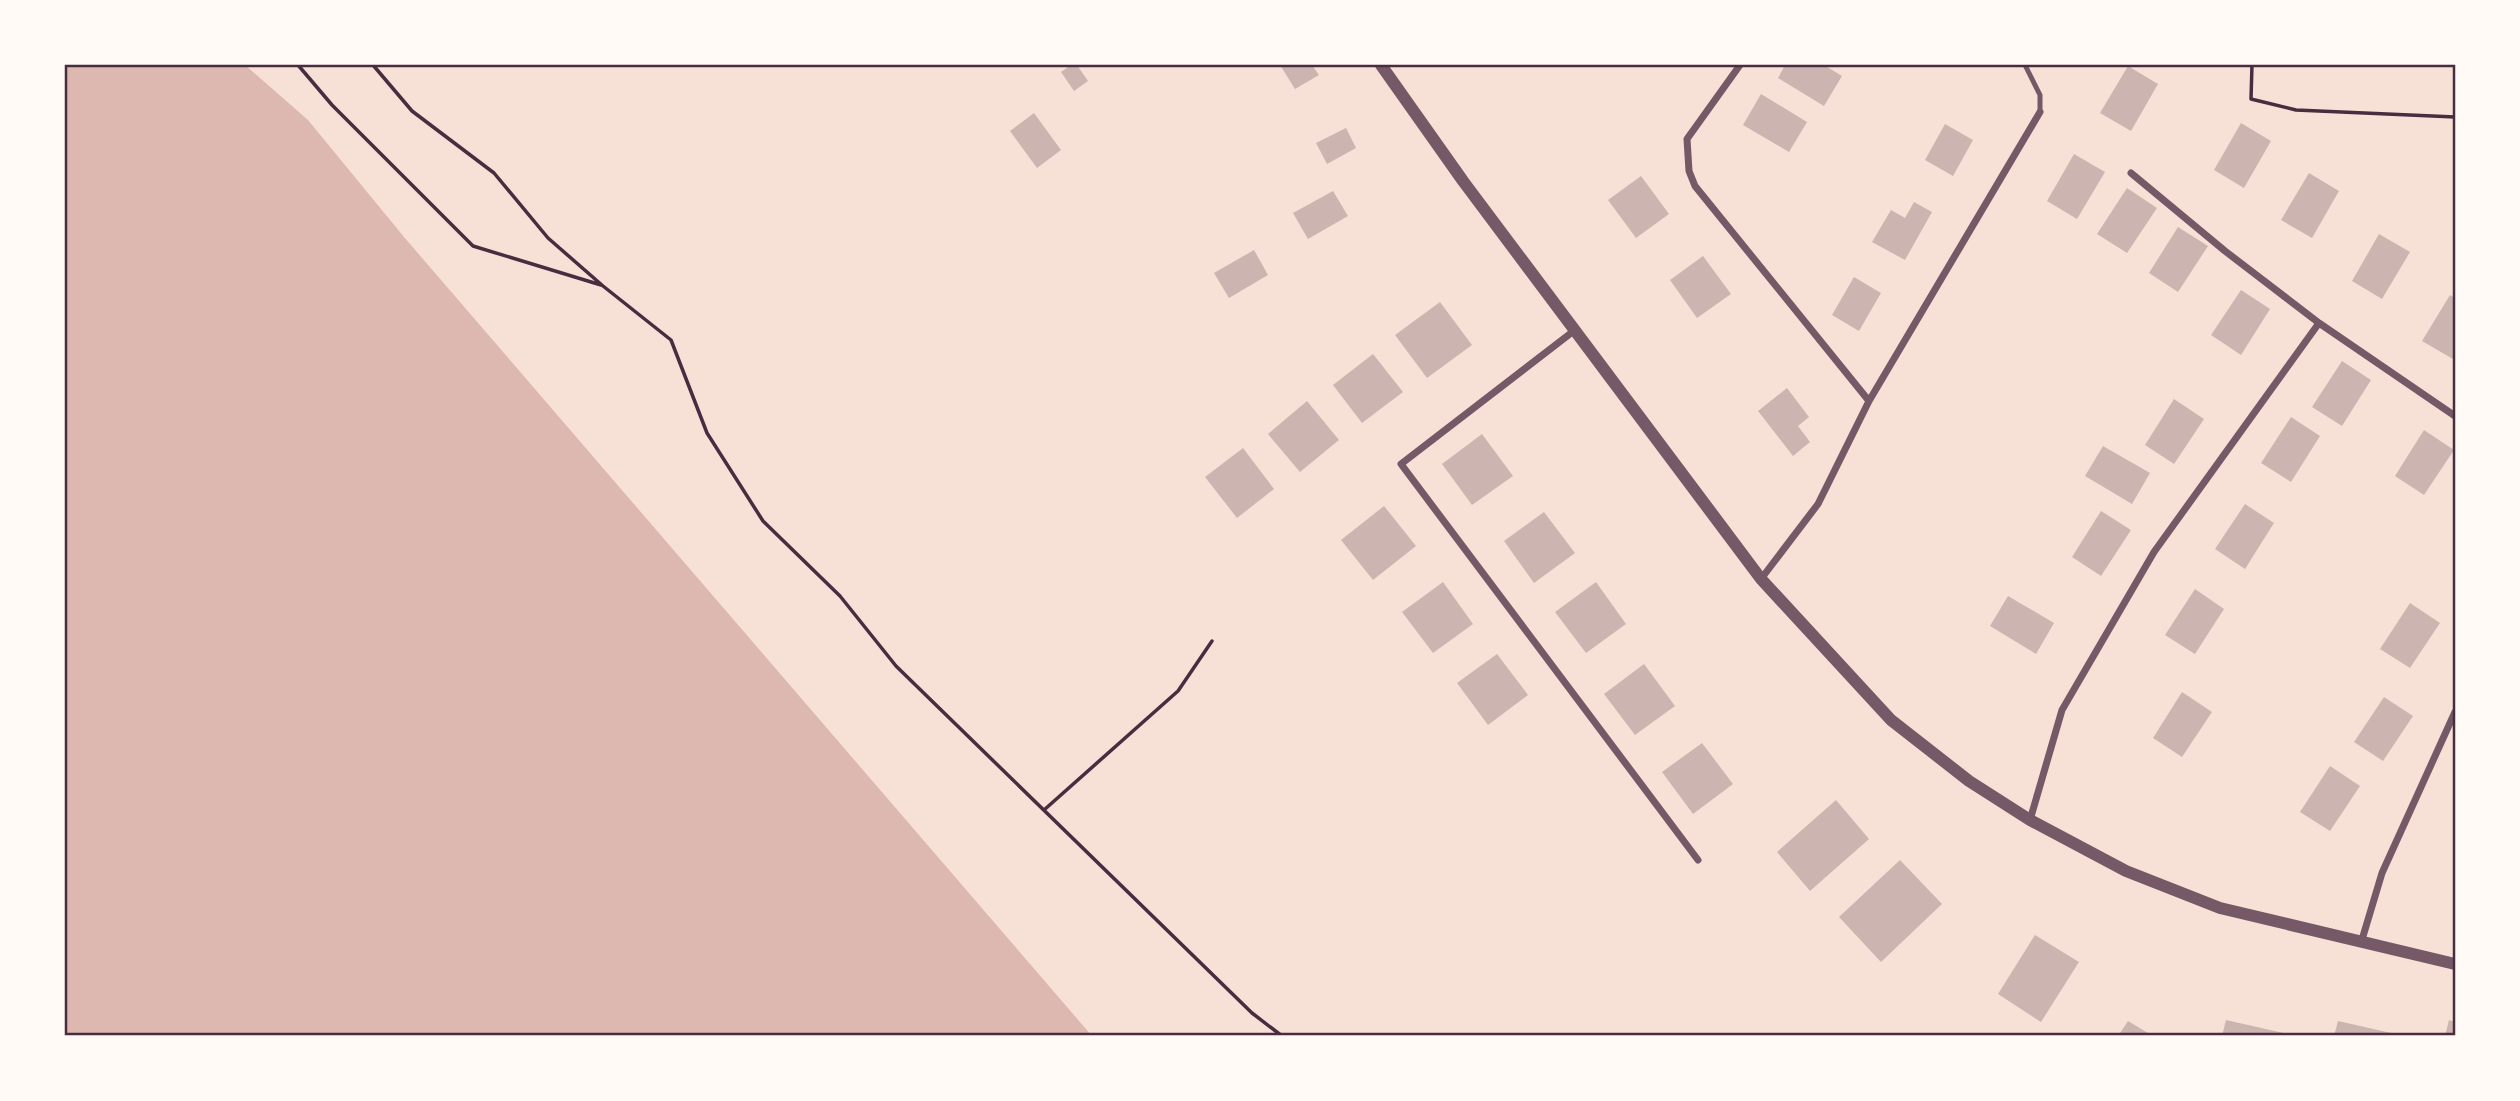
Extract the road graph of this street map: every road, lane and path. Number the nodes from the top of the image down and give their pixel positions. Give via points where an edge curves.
1 (298, 65) edge
2 (373, 65) edge
3 (1381, 65) edge
4 (1740, 65) edge
5 (2025, 65) edge
6 (2252, 65) edge
7 (2040, 112) joint
8 (2455, 117) edge
9 (2131, 173) dead end
10 (603, 286) junction
11 (2319, 323) junction
12 (1575, 330) junction
13 (1869, 401) junction
14 (2455, 416) edge
15 (1761, 579) junction
16 (1212, 641) dead end
17 (2455, 712) edge
18 (1044, 810) junction
19 (2031, 821) junction
20 (1698, 860) dead end
21 (2361, 943) junction
22 (2455, 964) edge
23 (1282, 1036) edge

1 - 10 path via 473,246
2 - 10 path via 412,111 494,173 548,238
3 - 12 street
4 - 13 street via 1687,139 1695,186
5 - 7 lane via 2040,95
6 - 8 path via 2251,99 2296,110
7 - 13 street
9 - 11 street
10 - 18 path via 671,340 707,433 763,521 840,596 896,666
11 - 14 street
11 - 19 street via 2154,552 2068,699
12 - 15 street
12 - 20 street via 1401,464
13 - 15 street via 1818,504
15 - 19 street via 1891,720 1969,781
16 - 18 path via 1178,691
17 - 21 street via 2382,873
18 - 23 path via 1252,1013
19 - 21 street via 2126,871 2220,908
21 - 22 street

